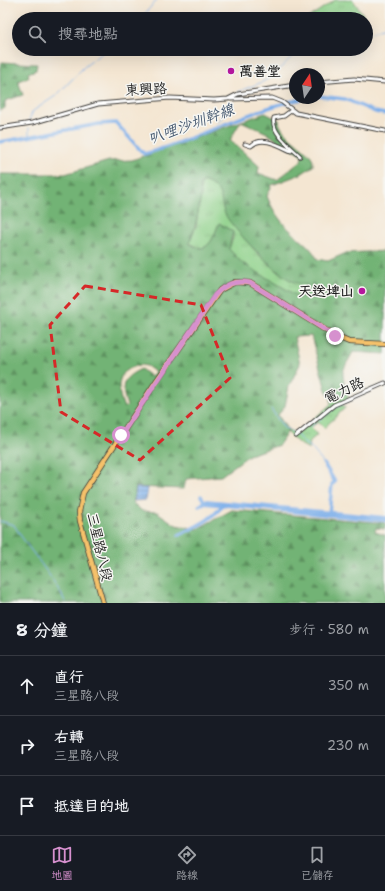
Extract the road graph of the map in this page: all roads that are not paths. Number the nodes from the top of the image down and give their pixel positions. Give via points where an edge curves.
1 (325, 81) edge
2 (385, 82) edge
3 (289, 86) edge
4 (228, 99) junction
5 (292, 110) junction
6 (0, 128) edge
7 (385, 131) edge
8 (244, 144) dead end
9 (295, 153) junction
10 (300, 156) dead end
11 (385, 344) edge
12 (385, 383) edge
13 (296, 436) dead end
14 (103, 603) edge

1 - 2 street via 354,79
3 - 4 street, 東興路 via 238,94
4 - 5 street via 266,97 282,102
4 - 6 street, 東興路 via 170,98 98,104 32,123
5 - 7 street via 296,113
5 - 9 street via 284,116 277,117 273,124
8 - 9 street via 250,146 264,141
9 - 10 street
11 - 14 main road, 三星路八段 via 349,342 335,336 250,283 235,282 220,290 83,493 80,521
12 - 13 street, 電力路 via 334,405

